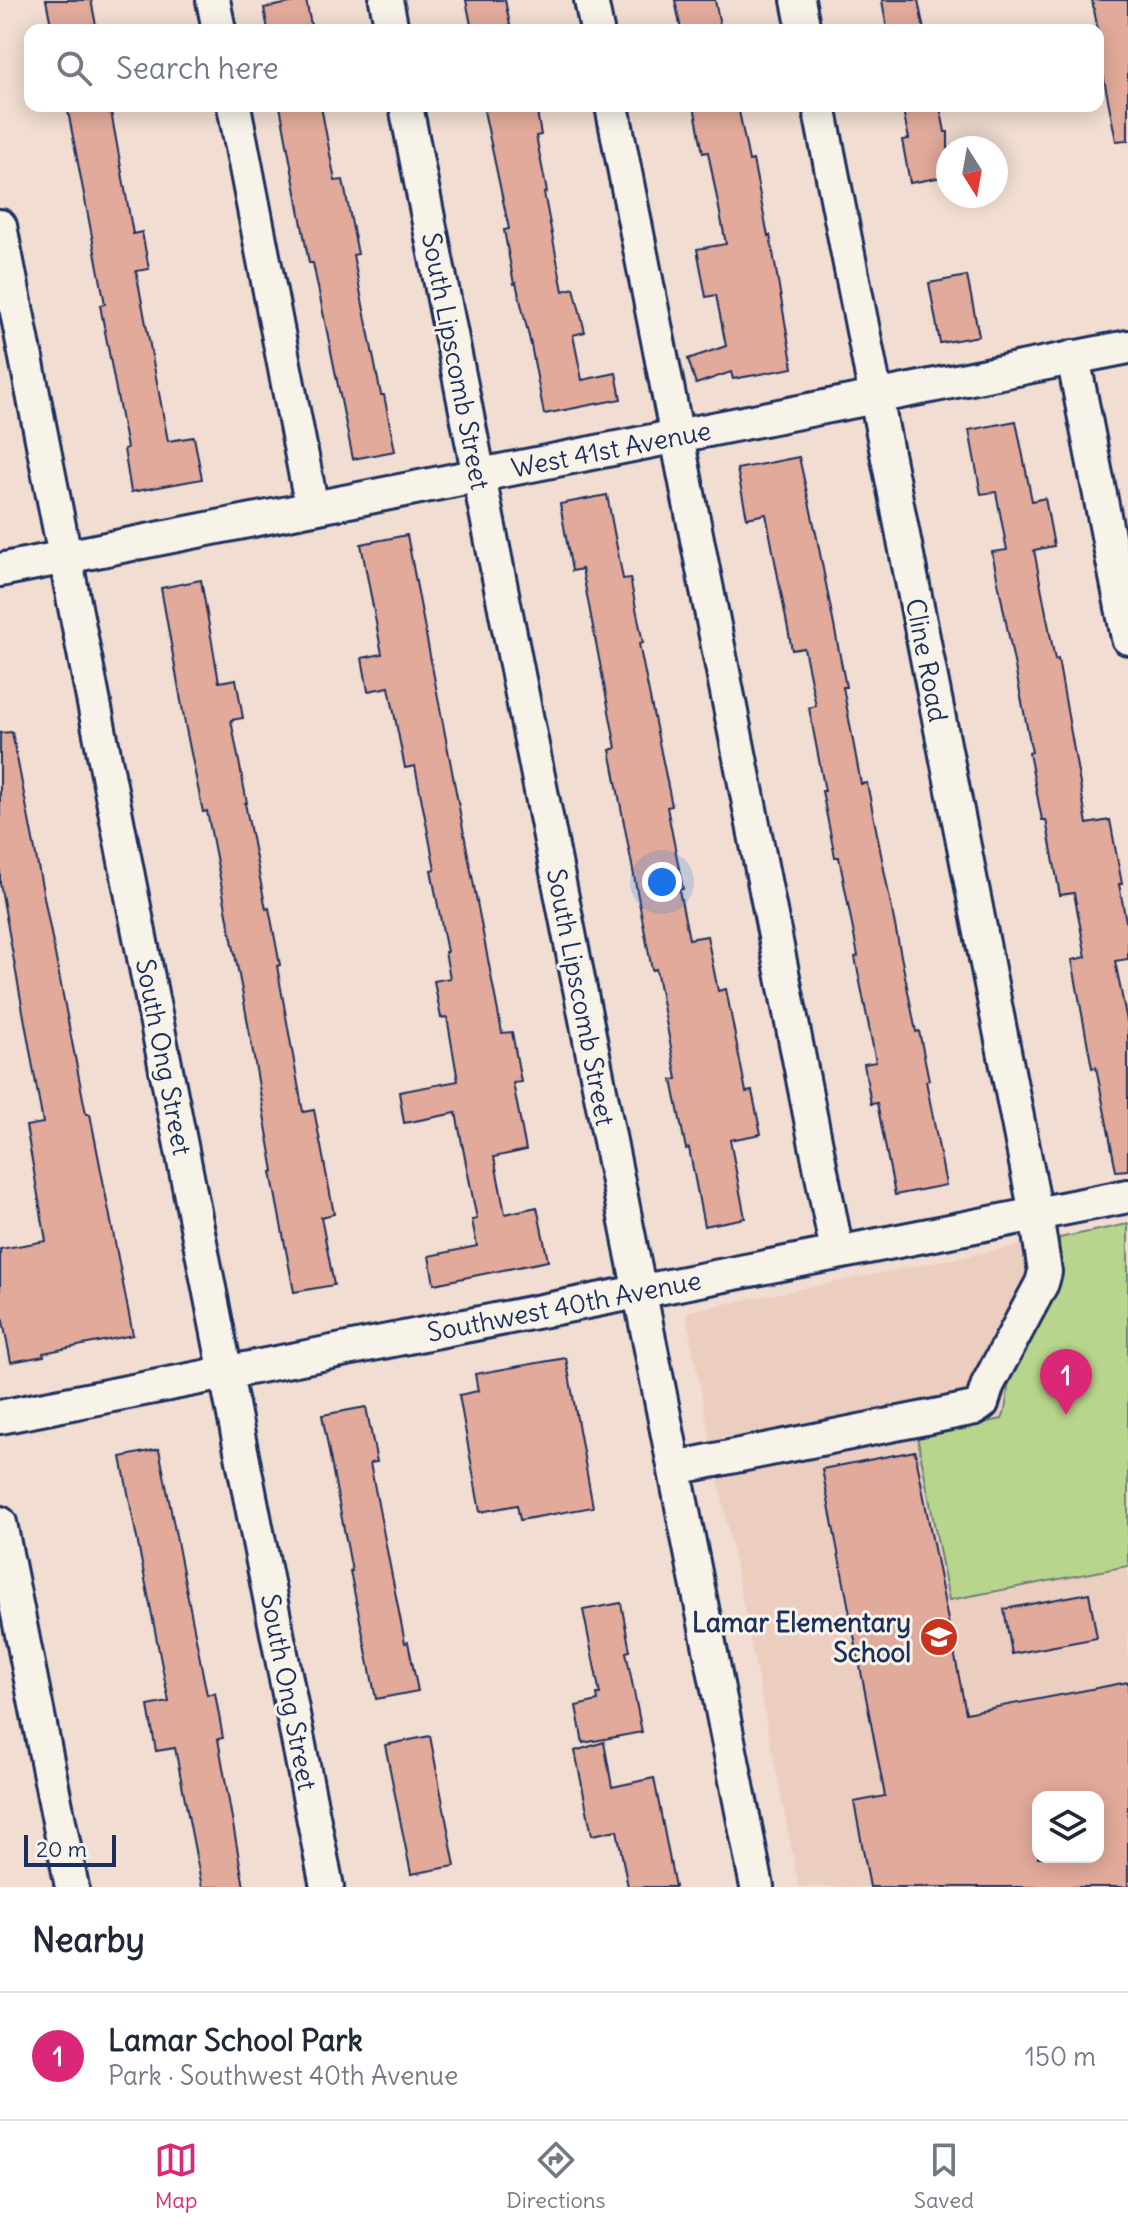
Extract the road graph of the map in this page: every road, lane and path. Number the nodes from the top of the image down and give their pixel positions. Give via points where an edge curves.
1 (213, 0) edge
2 (386, 0) edge
3 (591, 0) edge
4 (798, 0) edge
5 (218, 24) edge
6 (391, 24) edge
7 (596, 24) edge
8 (803, 24) edge
9 (235, 112) edge
10 (407, 112) edge
11 (613, 112) edge
12 (820, 112) edge
13 (0, 226) edge
14 (1128, 347) edge
15 (1073, 357) junction
16 (875, 397) junction
17 (675, 436) junction
18 (478, 475) junction
19 (312, 508) junction
20 (65, 557) junction
21 (0, 570) edge
22 (1128, 638) edge
23 (1128, 1196) edge
24 (1036, 1214) junction
25 (837, 1252) junction
26 (640, 1292) junction
27 (226, 1373) junction
28 (0, 1417) edge
29 (675, 1468) junction
30 (0, 1523) edge
31 (72, 1887) edge
32 (327, 1887) edge
33 (757, 1887) edge

1 - 5 street
2 - 6 street
3 - 7 street
4 - 8 street
9 - 19 street
10 - 18 street, South Lipscomb Street
11 - 17 street
12 - 16 street, Cline Road
13 - 20 street, South Ong Street
14 - 15 street, West 41st Avenue
15 - 16 street, West 41st Avenue
15 - 22 street
16 - 17 street, West 41st Avenue
16 - 24 street, Cline Road
17 - 18 street, West 41st Avenue
17 - 25 street
18 - 19 street, West 41st Avenue
18 - 26 street, South Lipscomb Street
19 - 20 street, West 41st Avenue
20 - 21 street, West 41st Avenue
20 - 27 street, South Ong Street
23 - 24 street, Southwest 40th Avenue
24 - 25 street, Southwest 40th Avenue
24 - 29 street, Cline Road via 1042,1283 975,1408
25 - 26 street, Southwest 40th Avenue
26 - 27 street, Southwest 40th Avenue
26 - 29 street, South Lipscomb Street
27 - 28 street, Southwest 40th Avenue
27 - 32 street, South Ong Street
29 - 33 street, South Lipscomb Street
30 - 31 street

